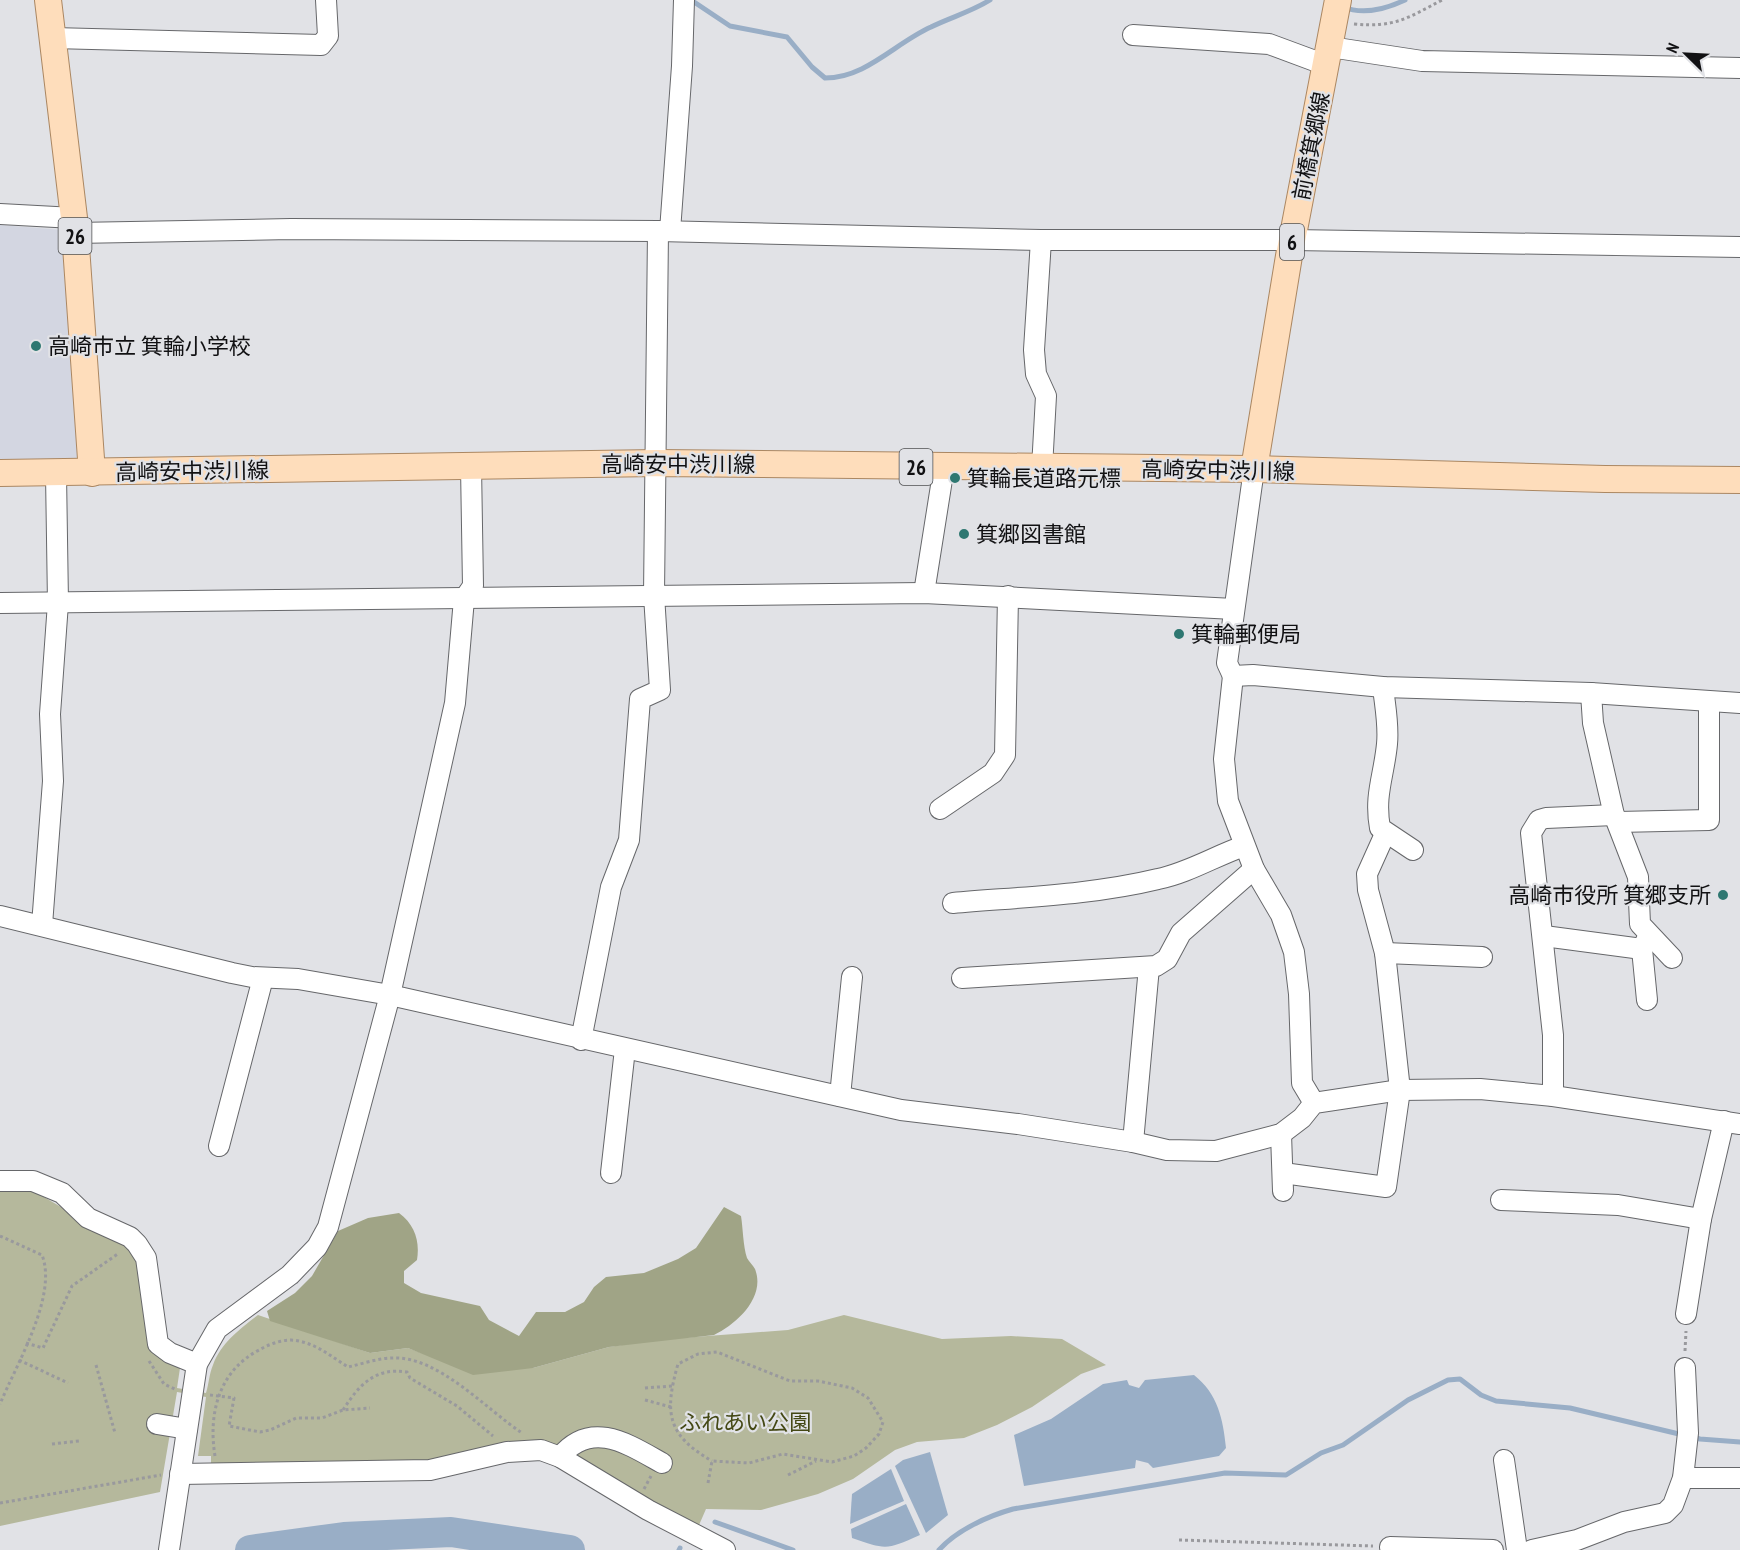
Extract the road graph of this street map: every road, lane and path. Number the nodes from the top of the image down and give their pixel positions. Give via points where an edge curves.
1 (48, 0) edge
2 (326, 0) edge
3 (1442, 0) edge
4 (681, 4) edge
5 (1332, 30) edge
6 (1133, 35) dead end
7 (53, 38) junction
8 (1740, 68) edge
9 (0, 214) edge
10 (75, 226) junction
11 (664, 231) junction
12 (1041, 240) junction
13 (1293, 240) junction
14 (1740, 247) edge
15 (657, 463) junction
16 (471, 466) junction
17 (944, 467) junction
18 (1042, 468) junction
19 (1254, 469) junction
20 (0, 473) edge
21 (92, 473) junction
22 (56, 474) junction
23 (1740, 480) edge
24 (924, 593) junction
25 (654, 595) junction
26 (1008, 596) junction
27 (464, 599) junction
28 (0, 603) edge
29 (58, 603) junction
30 (1234, 609) junction
31 (1233, 676) junction
32 (1383, 687) junction
33 (1591, 693) junction
34 (1709, 702) junction
35 (1740, 703) edge
36 (940, 809) dead end
37 (1616, 818) junction
38 (1385, 834) junction
39 (1244, 846) junction
40 (1413, 850) dead end
41 (1254, 869) junction
42 (953, 903) dead end
43 (0, 916) edge
44 (42, 925) junction
45 (1544, 936) junction
46 (1645, 942) junction
47 (1385, 953) junction
48 (1482, 957) dead end
49 (1672, 958) dead end
50 (1149, 967) junction
51 (852, 977) dead end
52 (263, 978) junction
53 (962, 978) dead end
54 (390, 995) junction
55 (1647, 1000) dead end
56 (580, 1040) junction
57 (625, 1049) junction
58 (1400, 1090) junction
59 (840, 1096) junction
60 (1553, 1096) junction
61 (1314, 1103) junction
62 (1732, 1123) edge
63 (1281, 1134) junction
64 (1133, 1142) junction
65 (219, 1146) dead end
66 (611, 1173) dead end
67 (0, 1180) edge
68 (1501, 1200) dead end
69 (1701, 1220) junction
70 (0, 1236) edge
71 (125, 1254) dead end
72 (1686, 1314) joint
73 (26, 1343) junction
74 (19, 1360) junction
75 (197, 1364) junction
76 (96, 1365) dead end
77 (1685, 1368) joint
78 (68, 1383) dead end
79 (164, 1384) dead end
80 (672, 1386) junction
81 (645, 1389) dead end
82 (182, 1391) dead end
83 (202, 1394) dead end
84 (218, 1395) junction
85 (645, 1400) dead end
86 (0, 1404) edge
87 (671, 1407) junction
88 (370, 1408) dead end
89 (343, 1410) junction
90 (158, 1424) dead end
91 (187, 1429) junction
92 (115, 1433) dead end
93 (495, 1438) dead end
94 (78, 1441) dead end
95 (52, 1444) dead end
96 (533, 1450) junction
97 (560, 1457) junction
98 (818, 1460) junction
99 (1504, 1460) dead end
100 (216, 1461) dead end
101 (712, 1461) junction
102 (662, 1463) dead end
103 (788, 1475) dead end
104 (176, 1477) junction
105 (1683, 1478) junction
106 (1740, 1478) edge
107 (708, 1483) dead end
108 (0, 1503) edge
109 (1179, 1540) dead end
110 (1390, 1547) joint
111 (169, 1550) edge
112 (725, 1550) edge
113 (1493, 1550) edge
114 (1517, 1550) edge
115 (1532, 1550) edge

1 - 7 main road, 高崎安中渋川線 / 26
2 - 7 street via 328,36 321,45
3 - 5 path via 1382,27
4 - 11 street
5 - 6 street via 1315,62 1269,44
5 - 8 street via 1422,61
5 - 13 main road, 前橋箕郷線 / 6
7 - 10 main road, 高崎安中渋川線 / 26
9 - 10 street
10 - 11 street
10 - 21 main road, 高崎安中渋川線 / 26
11 - 12 street
11 - 15 street
12 - 13 street
12 - 18 street via 1034,350 1036,374 1046,396
13 - 14 street
13 - 19 main road, 前橋箕郷線 / 6
15 - 16 main road, 高崎安中渋川線 / 26
15 - 17 main road, 高崎安中渋川線 / 26
15 - 25 street
16 - 21 main road, 高崎安中渋川線 / 26
16 - 27 street via 473,586
17 - 18 main road, 高崎安中渋川線 / 26
17 - 24 street
18 - 19 main road, 高崎安中渋川線 / 26
19 - 23 main road, 高崎安中渋川線 / 26
19 - 30 street
20 - 22 main road
21 - 22 main road
22 - 29 street
24 - 25 street
24 - 26 street
25 - 27 street
25 - 56 street via 660,690 640,699 629,840 611,887
26 - 30 street
26 - 36 street via 1005,755 993,773
27 - 29 street
27 - 54 street via 455,703
28 - 29 street
29 - 44 street via 50,714 53,781
30 - 31 street via 1227,663
31 - 32 street
31 - 39 street via 1224,759 1228,801
32 - 33 street
32 - 38 street via 1387,744 1377,808 1380,828
33 - 34 street
33 - 37 street via 1593,723
34 - 35 street
34 - 37 street via 1709,820
37 - 45 street via 1546,818 1534,825 1531,833
37 - 46 street via 1638,877 1640,924
38 - 40 street
38 - 47 street via 1367,874
39 - 41 street
39 - 42 street via 1159,879 1083,891
41 - 50 street via 1181,933 1167,959
41 - 61 street via 1281,915 1294,952 1302,1083
43 - 44 street
44 - 52 street
45 - 46 street
45 - 60 street via 1553,1035
46 - 49 street
46 - 55 street
47 - 48 street
47 - 58 street
50 - 53 street
50 - 64 street
51 - 59 street
52 - 54 street via 298,979
52 - 65 street
54 - 56 street
54 - 75 street via 328,1227 317,1247 291,1275 217,1329
56 - 57 street
57 - 59 street
57 - 66 street
58 - 60 street via 1480,1089
58 - 61 street
58 - 63 street via 1386,1187 1283,1182
59 - 64 street via 902,1110
60 - 62 street
61 - 63 street
62 - 69 street
63 - 64 street via 1216,1151 1167,1150
67 - 75 street via 33,1181 62,1193 88,1218 137,1244 146,1258 149,1333 161,1348
68 - 69 street via 1618,1205
69 - 72 street
70 - 73 path via 42,1255 45,1263 38,1319
71 - 73 path via 118,1252 72,1286 43,1348
72 - 77 path
73 - 74 path
74 - 78 path
74 - 86 path
75 - 91 street
76 - 92 path
77 - 105 street via 1688,1433
79 - 82 path
80 - 81 path
80 - 87 path
80 - 98 path via 678,1364 683,1360 698,1353 717,1352 790,1381 818,1381 852,1388 868,1398 883,1422 879,1434 854,1456 832,1462
83 - 84 path
84 - 89 path via 234,1398 229,1426 260,1432 296,1418 322,1418
84 - 96 path via 236,1366 272,1343 297,1341 312,1345 348,1367 392,1358 414,1359 433,1366 533,1440
84 - 100 path via 211,1440
85 - 87 path
87 - 101 path via 684,1443
88 - 89 path
89 - 93 path via 363,1382 381,1372 407,1372
90 - 91 street
91 - 104 street
94 - 95 path
96 - 97 street
96 - 104 street via 430,1470
97 - 102 street via 583,1438 601,1437 630,1445
97 - 112 street
98 - 101 path via 783,1454 749,1463
98 - 103 path
99 - 114 street
101 - 107 path
104 - 108 path
104 - 111 street
105 - 106 street
105 - 115 street via 1665,1513
109 - 110 path
110 - 113 street

